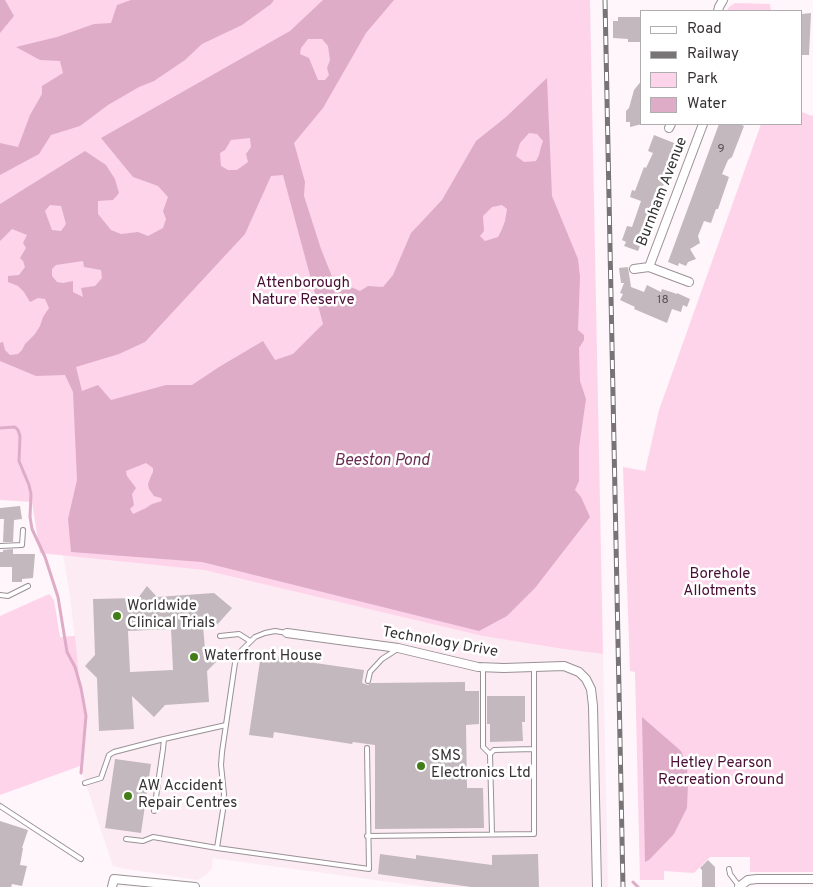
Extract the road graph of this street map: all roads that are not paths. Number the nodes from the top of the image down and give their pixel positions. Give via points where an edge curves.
1 (703, 125) edge
2 (649, 267) junction
3 (634, 269) dead end
4 (689, 282) dead end
5 (23, 530) dead end
6 (0, 546) edge
7 (28, 586) dead end
8 (0, 595) edge
9 (287, 633) joint
10 (220, 636) dead end
11 (250, 641) junction
12 (398, 648) junction
13 (534, 666) junction
14 (483, 667) junction
15 (368, 681) dead end
16 (226, 725) junction
17 (164, 739) junction
18 (367, 748) dead end
19 (534, 749) junction
20 (490, 754) junction
21 (85, 783) dead end
22 (0, 806) edge
23 (154, 811) dead end
24 (492, 834) junction
25 (367, 836) junction
26 (126, 839) dead end
27 (217, 848) junction
28 (82, 859) dead end
29 (729, 869) dead end
30 (813, 879) edge
31 (113, 883) edge
32 (195, 887) edge
33 (597, 887) edge
34 (739, 887) edge

1 - 2 street, Burnham Avenue
2 - 3 street, Burnham Avenue
2 - 4 street, Burnham Avenue
5 - 6 lane via 22,545
7 - 8 lane via 8,596
9 - 11 lane via 265,633
9 - 12 street, Technology Drive
10 - 11 lane via 239,634
11 - 16 lane via 235,663
12 - 14 street, Technology Drive
12 - 15 lane via 370,672
13 - 14 street, Technology Drive
13 - 19 lane
13 - 33 street, Technology Drive via 572,669 586,679 591,689
14 - 20 lane via 483,747
16 - 17 lane
16 - 27 lane via 221,765 224,794
17 - 21 lane via 114,752 109,756 101,778
17 - 23 lane
18 - 25 lane
19 - 20 lane via 494,750
19 - 24 lane via 534,834
20 - 24 lane
22 - 28 lane
24 - 25 lane
25 - 27 lane via 369,869
26 - 27 lane via 143,841 153,837
29 - 34 lane
30 - 34 street via 757,879 748,880
31 - 32 street

